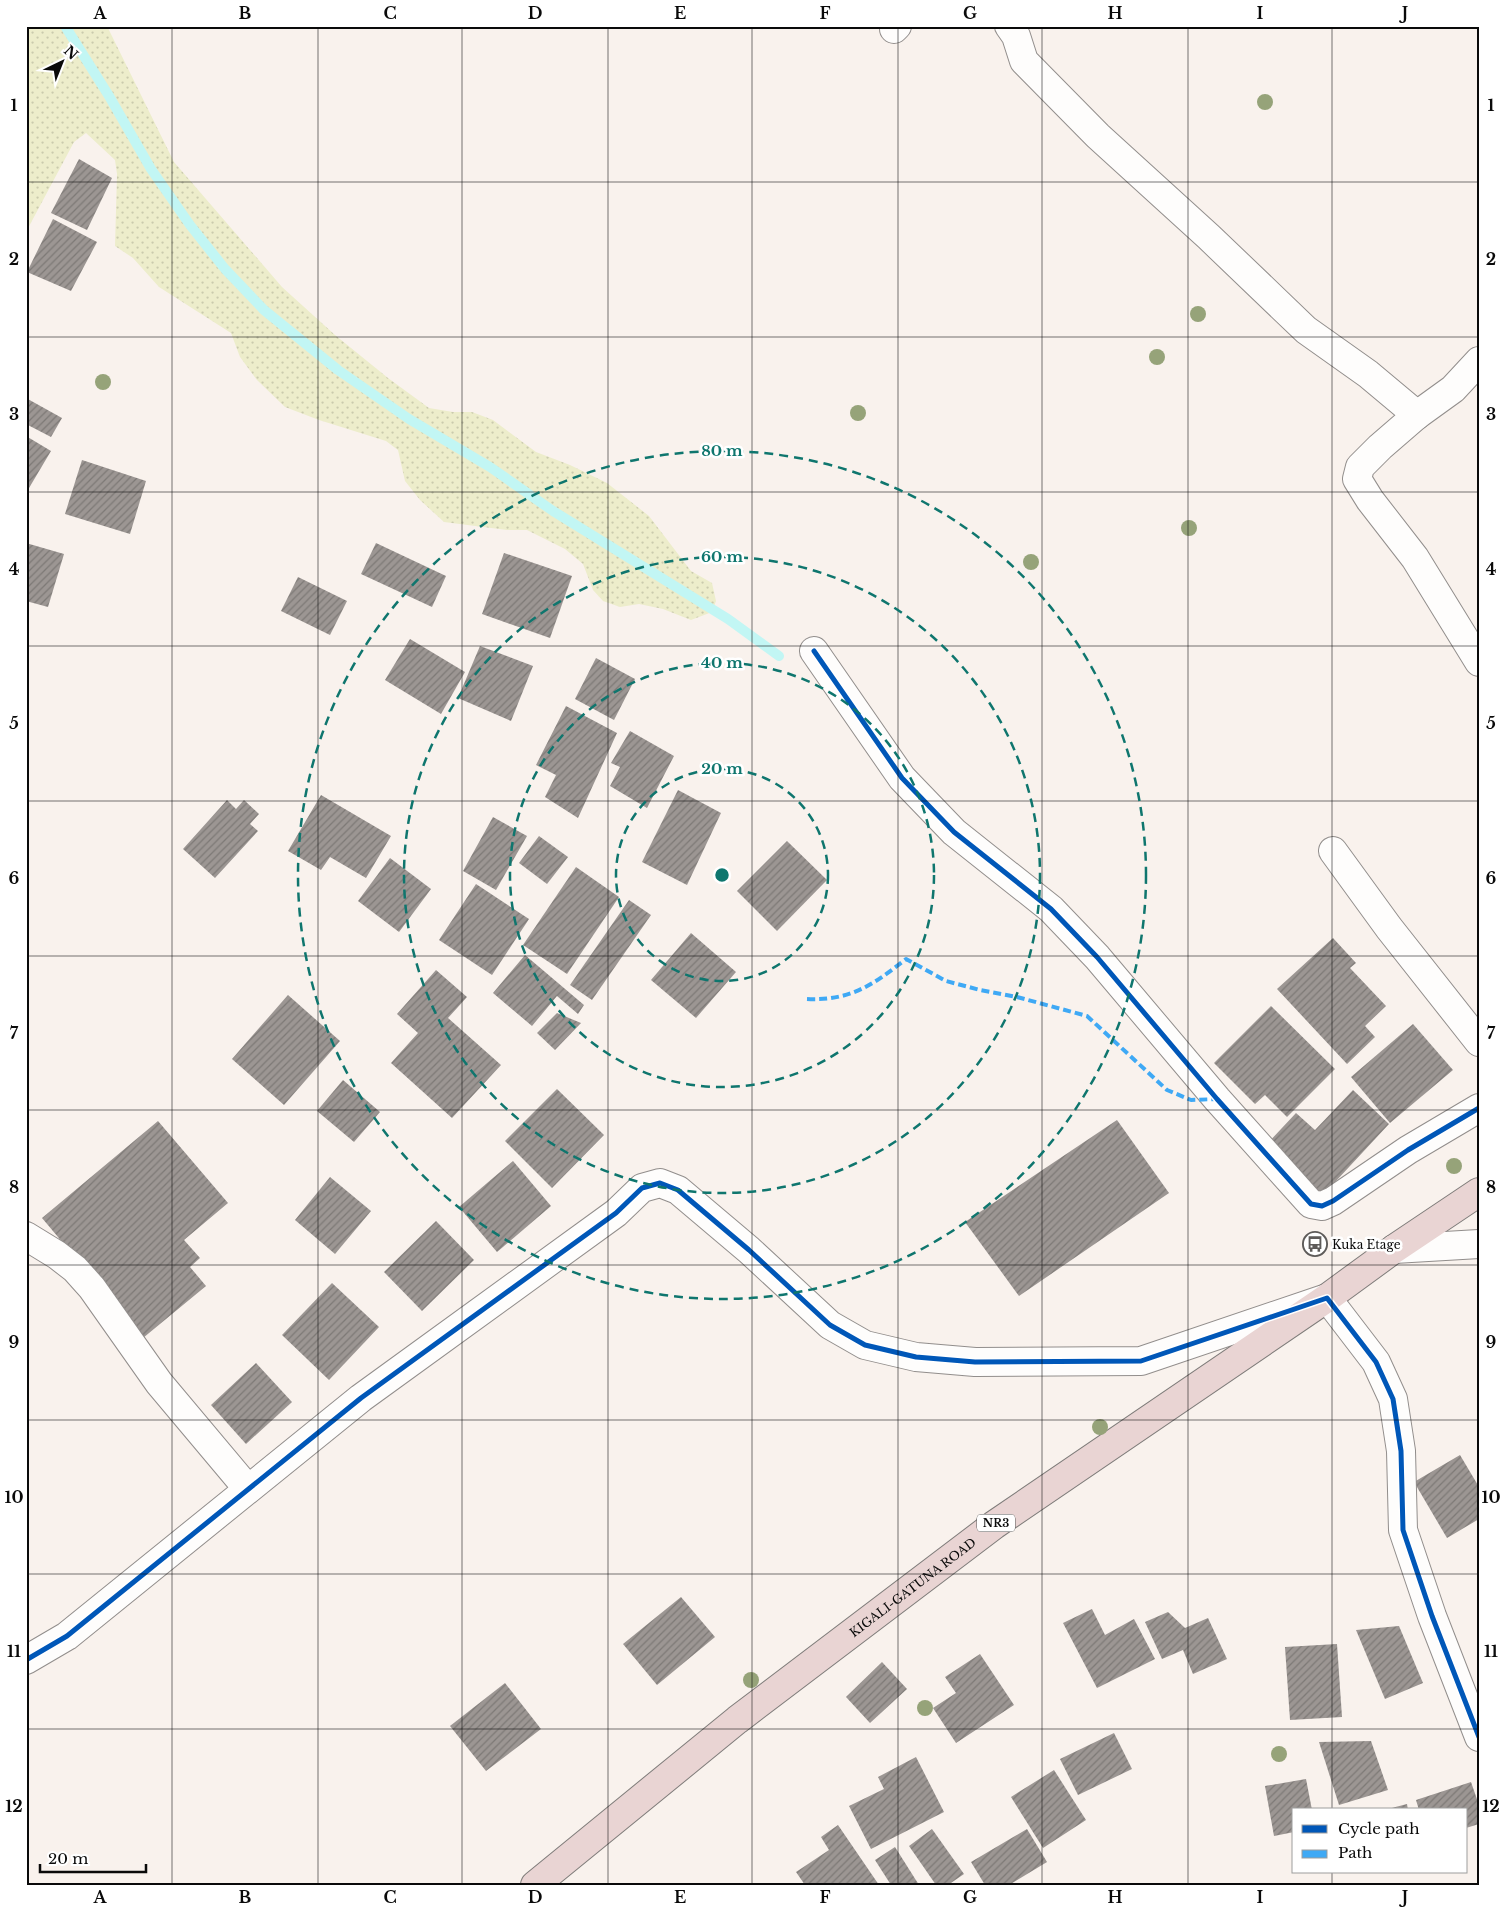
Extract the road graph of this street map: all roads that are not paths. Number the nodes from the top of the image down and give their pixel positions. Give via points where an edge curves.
1 (1009, 26) edge
2 (1479, 361) edge
3 (1417, 416) junction
4 (814, 651) dead end
5 (1479, 662) edge
6 (1333, 851) dead end
7 (1476, 1034) edge
8 (1479, 1108) edge
9 (1479, 1192) edge
10 (26, 1236) edge
11 (1479, 1244) edge
12 (1394, 1249) junction
13 (1327, 1298) junction
14 (248, 1489) junction
15 (26, 1660) edge
16 (1479, 1737) edge
17 (536, 1885) edge

1 - 3 street via 1016,36 1024,62 1098,136 1306,330 1368,374
2 - 3 street via 1453,388
3 - 5 street via 1360,467 1357,479 1415,558
4 - 8 street via 902,778 954,832 1051,909 1097,957 1223,1106 1312,1204 1322,1206 1333,1201 1408,1150
6 - 7 street via 1389,928
9 - 12 highway, KIGALI-GATUNA ROAD / NR3
10 - 14 street via 75,1269 92,1288 159,1383
11 - 12 street
12 - 13 highway, KIGALI-GATUNA ROAD / NR3
13 - 14 street via 1141,1361 975,1362 916,1357 865,1345 830,1325 678,1190 660,1183 642,1188 616,1213 361,1398
13 - 16 street via 1376,1362 1393,1399 1401,1451 1403,1530
13 - 17 highway, KIGALI-GATUNA ROAD / NR3 via 994,1525 737,1720
14 - 15 street via 67,1636

